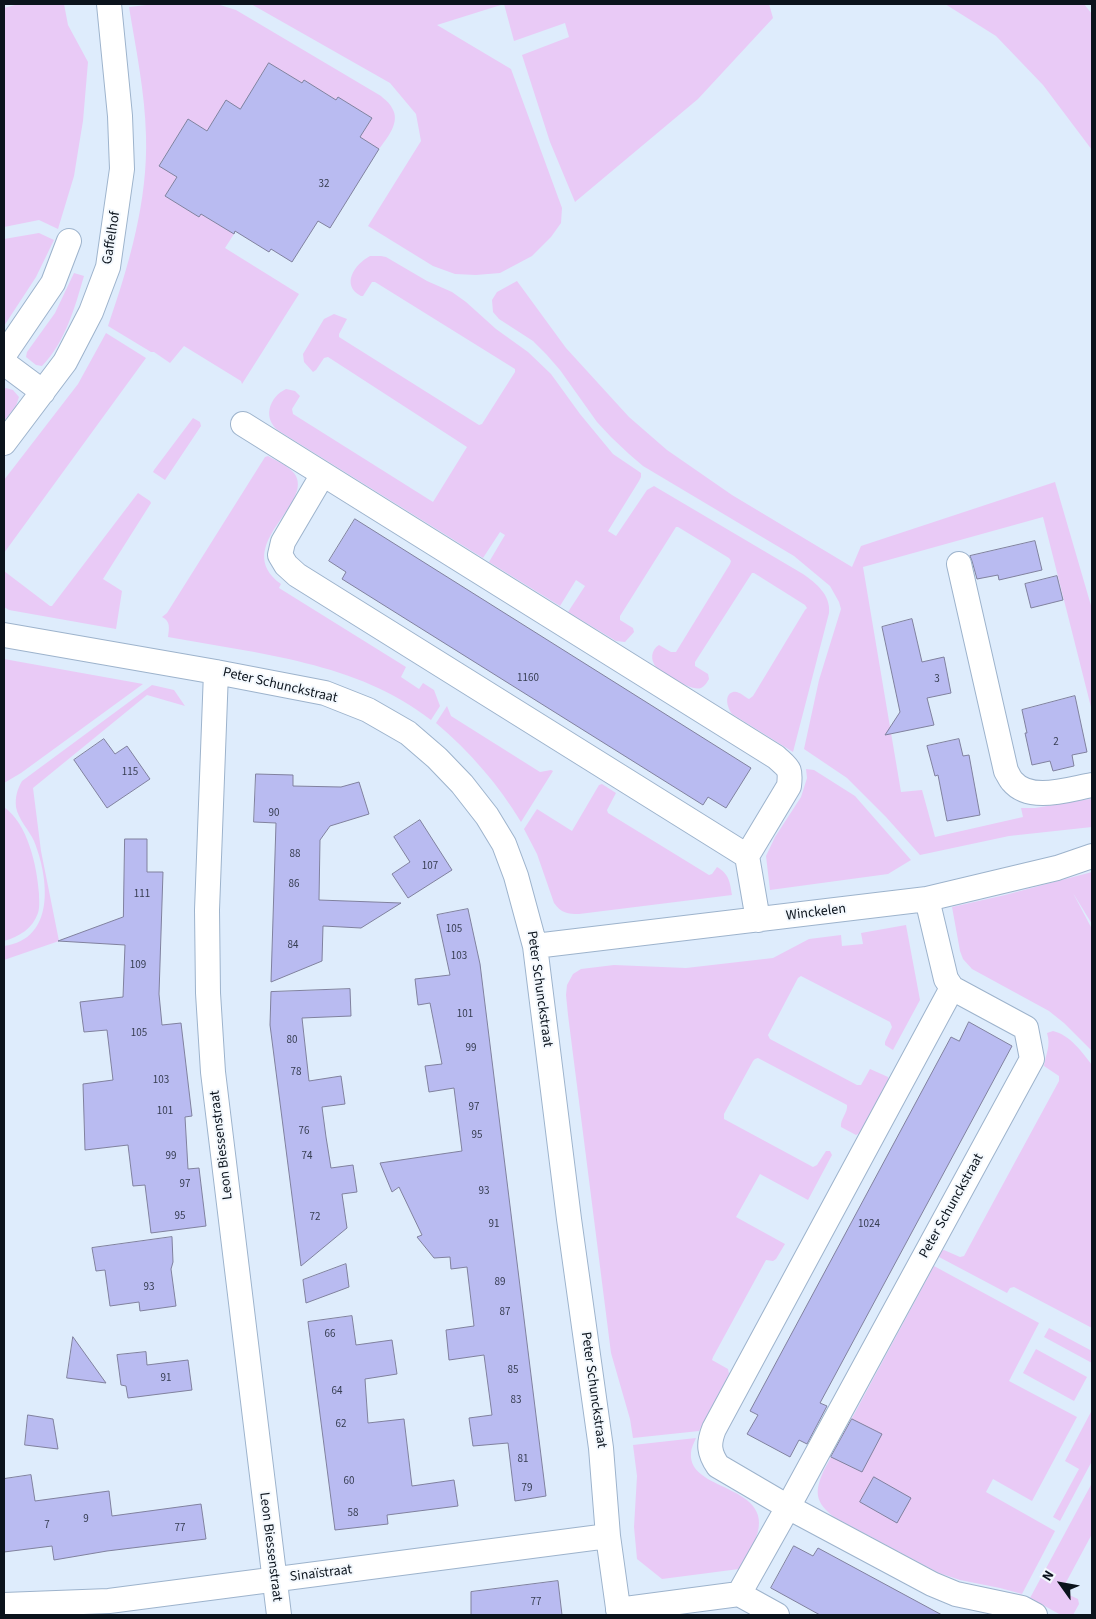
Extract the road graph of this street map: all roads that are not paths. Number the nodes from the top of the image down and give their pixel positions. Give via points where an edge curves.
1 (108, 4) edge
2 (69, 241) dead end
3 (4, 355) edge
4 (4, 363) edge
5 (43, 392) junction
6 (243, 424) dead end
7 (4, 444) edge
8 (323, 474) junction
9 (959, 564) dead end
10 (4, 636) edge
11 (216, 672) junction
12 (1092, 785) edge
13 (747, 856) junction
14 (1092, 856) edge
15 (926, 899) junction
16 (758, 920) junction
17 (536, 946) junction
18 (952, 988) junction
19 (788, 1507) junction
20 (608, 1536) junction
21 (274, 1580) junction
22 (739, 1594) junction
23 (4, 1605) edge
24 (618, 1612) edge
25 (279, 1615) edge
26 (777, 1615) edge
27 (1035, 1615) edge

1 - 5 street, Gaffelhof via 122,169 108,267 91,312 65,362
2 - 3 street via 52,283
4 - 5 street
5 - 7 street, Gaffelhof
6 - 8 street
8 - 13 street via 283,542 280,555 297,575
8 - 13 street via 776,757 788,768 789,786
9 - 12 street via 1006,771 1012,781 1021,789 1042,794
10 - 11 street, Peter Schunckstraat
11 - 17 street, Peter Schunckstraat via 325,693 368,710 408,733 462,784 504,844
11 - 21 street, Leon Biessenstraat via 207,910 208,1002 213,1072
13 - 16 street
14 - 15 street, Winckelen via 1057,868
15 - 16 street, Winckelen
15 - 18 street via 946,979
16 - 17 street, Winckelen
17 - 20 street, Peter Schunckstraat via 601,1448
18 - 19 street via 710,1438 709,1449 718,1466
18 - 19 street, Peter Schunckstraat via 1026,1028 1032,1059
19 - 22 street, Peter Schunckstraat
19 - 27 street via 932,1584 956,1594 1022,1608
20 - 21 street, Sinaïstraat
20 - 24 street, Peter Schunckstraat
21 - 23 street, Sinaïstraat via 109,1601
21 - 25 street, Leon Biessenstraat
22 - 24 street, Peter Schunckstraat
22 - 26 street

